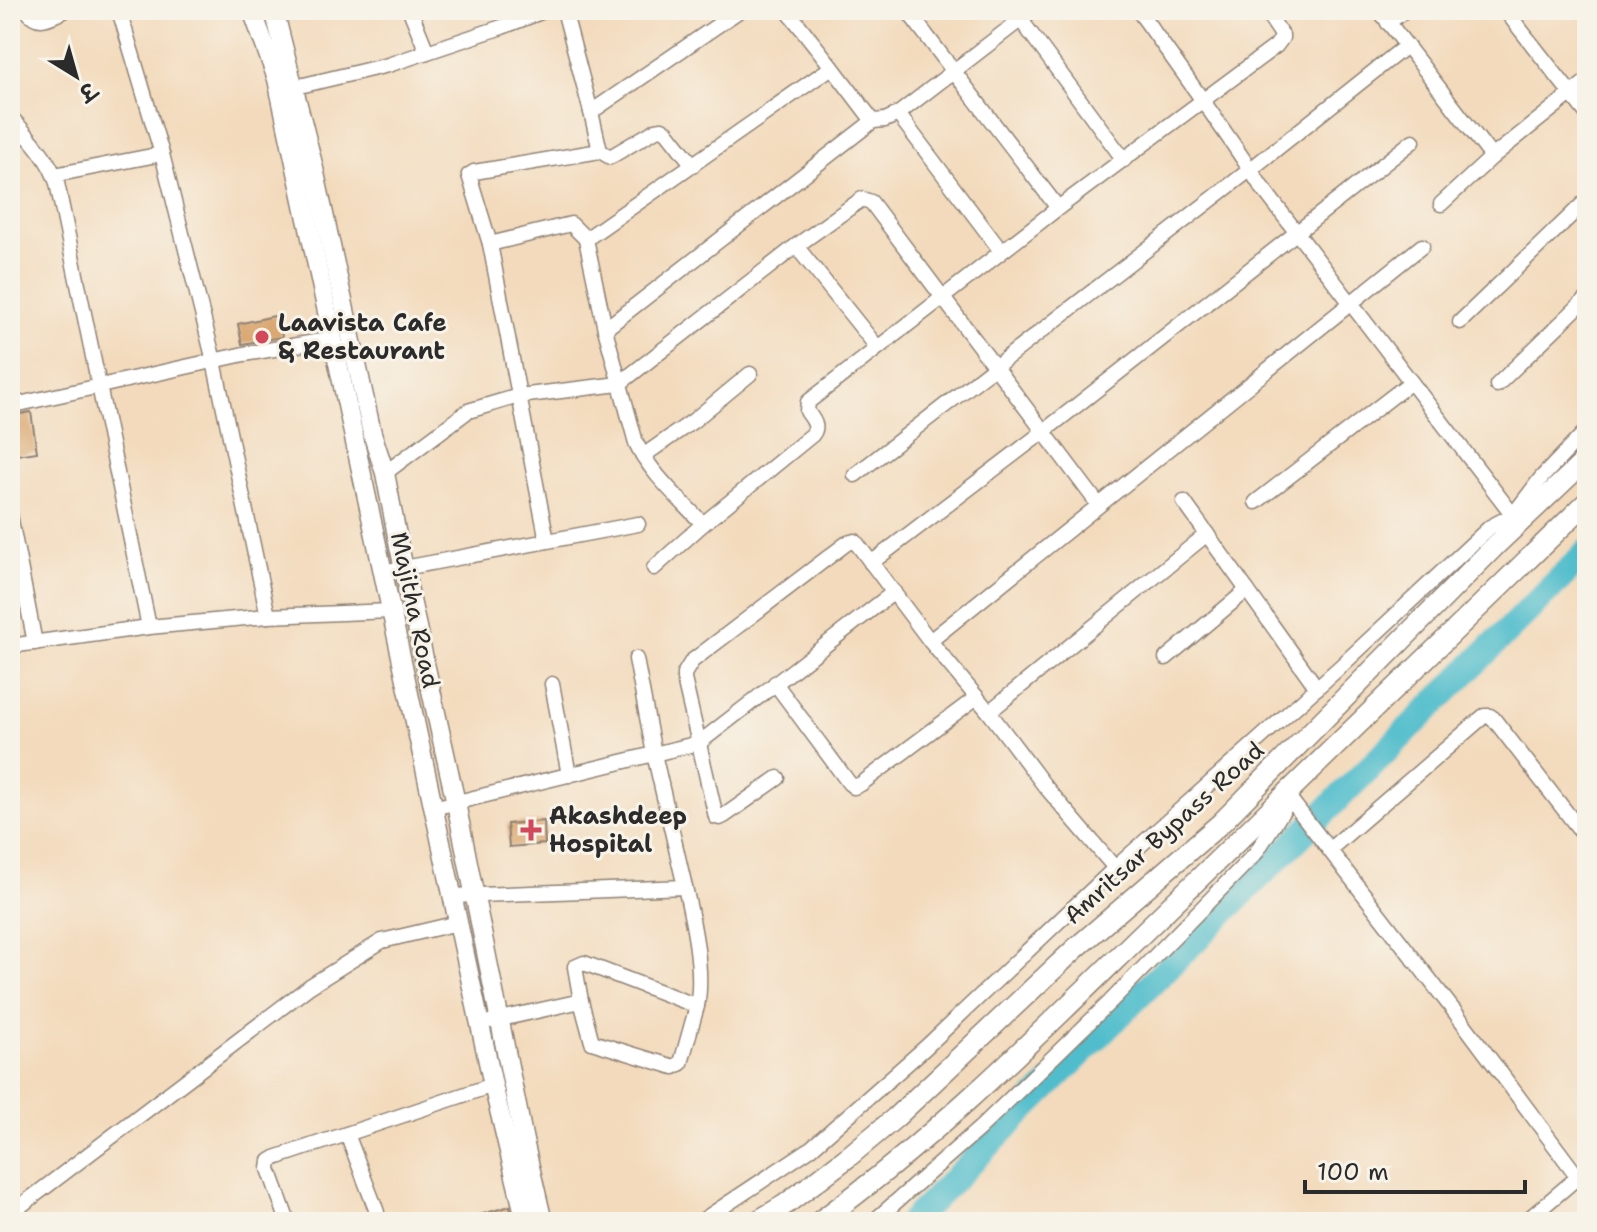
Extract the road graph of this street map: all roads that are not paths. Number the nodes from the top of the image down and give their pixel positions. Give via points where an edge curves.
1 (27, 10) edge
2 (66, 10) edge
3 (119, 10) edge
4 (252, 10) edge
5 (274, 10) edge
6 (410, 10) edge
7 (564, 10) edge
8 (740, 10) edge
9 (787, 10) edge
10 (907, 10) edge
11 (1033, 10) edge
12 (1138, 10) edge
13 (1265, 10) edge
14 (1379, 10) edge
15 (1405, 10) edge
16 (1505, 10) edge
17 (541, 11) edge
18 (1021, 20) junction
19 (1388, 23) junction
20 (1406, 46) junction
21 (427, 52) junction
22 (832, 67) junction
23 (952, 71) junction
24 (1587, 81) edge
25 (287, 89) junction
26 (1571, 92) junction
27 (1204, 101) junction
28 (591, 112) junction
29 (898, 114) junction
30 (1587, 114) edge
31 (10, 117) edge
32 (873, 121) junction
33 (1413, 141) dead end
34 (600, 151) junction
35 (162, 154) junction
36 (1492, 157) junction
37 (1124, 160) junction
38 (693, 165) junction
39 (1251, 169) junction
40 (54, 175) junction
41 (1587, 200) edge
42 (1441, 204) dead end
43 (1058, 208) junction
44 (1296, 233) junction
45 (586, 239) junction
46 (490, 244) junction
47 (796, 246) junction
48 (1422, 246) dead end
49 (1001, 251) junction
50 (1587, 298) edge
51 (943, 299) junction
52 (1351, 303) junction
53 (1460, 322) dead end
54 (605, 329) junction
55 (333, 339) junction
56 (877, 347) junction
57 (214, 361) junction
58 (995, 367) junction
59 (750, 374) dead end
60 (1411, 382) junction
61 (619, 384) junction
62 (1497, 385) dead end
63 (100, 386) junction
64 (519, 396) junction
65 (10, 406) edge
66 (1587, 430) edge
67 (1043, 432) junction
68 (643, 456) junction
69 (1587, 459) edge
70 (385, 473) junction
71 (855, 475) dead end
72 (1547, 497) junction
73 (1184, 502) dead end
74 (1256, 502) dead end
75 (1587, 502) edge
76 (1098, 504) junction
77 (10, 515) edge
78 (1513, 515) junction
79 (638, 524) dead end
80 (703, 524) junction
81 (1207, 534) junction
82 (547, 541) junction
83 (871, 563) junction
84 (404, 568) junction
85 (654, 568) dead end
86 (383, 572) junction
87 (1247, 590) junction
88 (894, 592) junction
89 (391, 611) junction
90 (268, 616) junction
91 (149, 627) junction
92 (930, 641) junction
93 (35, 643) junction
94 (10, 646) edge
95 (1166, 658) dead end
96 (636, 659) dead end
97 (775, 683) junction
98 (552, 684) dead end
99 (1317, 688) junction
100 (977, 697) junction
101 (989, 712) junction
102 (699, 743) junction
103 (654, 754) junction
104 (569, 775) junction
105 (778, 778) dead end
106 (1305, 778) junction
107 (1290, 799) junction
108 (456, 803) junction
109 (433, 808) junction
110 (1587, 839) edge
111 (1327, 845) junction
112 (1115, 868) junction
113 (685, 887) junction
114 (452, 896) junction
115 (474, 896) junction
116 (458, 923) junction
117 (581, 1001) junction
118 (697, 1006) junction
119 (500, 1019) junction
120 (480, 1024) junction
121 (493, 1085) junction
122 (347, 1134) junction
123 (1582, 1183) edge
124 (377, 1212) dead end
125 (10, 1214) edge
126 (288, 1222) edge
127 (526, 1222) edge
128 (543, 1222) edge
129 (700, 1222) edge
130 (756, 1222) edge
131 (819, 1222) edge
132 (873, 1222) edge
133 (1525, 1222) edge

1 - 2 street via 36,20
3 - 35 street
4 - 25 main road, Majitha Road via 277,79
5 - 25 main road, Majitha Road
6 - 21 street
7 - 28 street
8 - 28 street
9 - 22 street
10 - 23 street
11 - 18 street
12 - 27 street
13 - 27 street via 1280,31 1280,41
14 - 19 street
15 - 19 street
16 - 26 street
17 - 21 street
18 - 23 street
18 - 37 street
19 - 20 street
20 - 36 street
20 - 39 street
21 - 25 street
22 - 32 street
22 - 38 street
23 - 29 street
23 - 43 street
24 - 26 street
25 - 55 main road, Majitha Road
25 - 70 main road, Majitha Road
26 - 30 street
26 - 36 street
27 - 37 street
27 - 39 street
28 - 34 street
29 - 32 street
29 - 49 street
31 - 40 street
32 - 54 street
33 - 44 street
34 - 38 street via 610,157 662,129
34 - 46 street via 471,173
35 - 40 street
35 - 57 street
36 - 42 street
37 - 43 street
38 - 45 street
39 - 44 street
39 - 58 street
40 - 63 street
41 - 53 street
43 - 49 street
44 - 52 street
44 - 67 street
45 - 46 street via 571,224
45 - 54 street
46 - 64 street
47 - 51 street via 857,201 867,200
47 - 56 street
47 - 61 street
48 - 52 street
49 - 51 street
50 - 62 street
51 - 56 street
51 - 58 street
52 - 60 street
52 - 76 street
54 - 61 street
55 - 57 street
55 - 86 main road, Majitha Road
56 - 80 street via 808,402 816,425 812,435
57 - 63 street
57 - 90 street
58 - 67 street
58 - 71 street
59 - 68 street
60 - 74 street
60 - 78 street
61 - 64 street
61 - 68 street
63 - 65 street
63 - 91 street
64 - 70 street via 468,411
64 - 82 street
66 - 78 street
67 - 76 street
67 - 83 street
68 - 80 street
69 - 72 highway, Amritsar Bypass Road
70 - 84 main road, Majitha Road
72 - 78 street
72 - 130 highway, Amritsar Bypass Road via 1221,823 1076,948 895,1118
73 - 81 street
75 - 106 highway
76 - 92 street
77 - 93 street
78 - 99 street via 1490,527
79 - 82 street
80 - 85 street
81 - 87 street
81 - 101 street
82 - 84 street
83 - 88 street
83 - 102 street via 855,541 847,543 692,661 684,679
84 - 86 street
84 - 108 main road, Majitha Road
86 - 89 main road, Majitha Road
87 - 95 street
87 - 99 street
88 - 92 street
88 - 97 street
89 - 90 street
89 - 109 main road, Majitha Road
90 - 91 street
91 - 93 street
92 - 100 street
93 - 94 street
96 - 103 street
97 - 100 street via 854,787
97 - 102 street
98 - 104 street
99 - 112 street
100 - 101 street
101 - 112 street
102 - 103 street
102 - 105 street via 718,818
103 - 104 street
103 - 113 street
104 - 108 street
106 - 107 street
106 - 131 highway via 984,1085
107 - 111 street
107 - 132 street via 1255,854 1110,1002
108 - 109 street
108 - 115 main road, Majitha Road
109 - 114 main road, Majitha Road
110 - 111 street via 1487,715
111 - 123 street
112 - 129 street via 810,1149
113 - 115 street
113 - 118 street via 696,944
114 - 115 street
114 - 116 main road, Majitha Road
115 - 119 main road, Majitha Road
116 - 120 main road, Majitha Road
116 - 125 street via 382,941 310,986
117 - 118 street via 575,967 584,963
117 - 118 street via 592,1042 674,1067 681,1063
117 - 119 street
119 - 120 street
119 - 128 main road, Majitha Road
120 - 121 main road, Majitha Road
121 - 122 street
121 - 127 main road, Majitha Road
122 - 124 street
122 - 126 street via 270,1161
123 - 133 street

